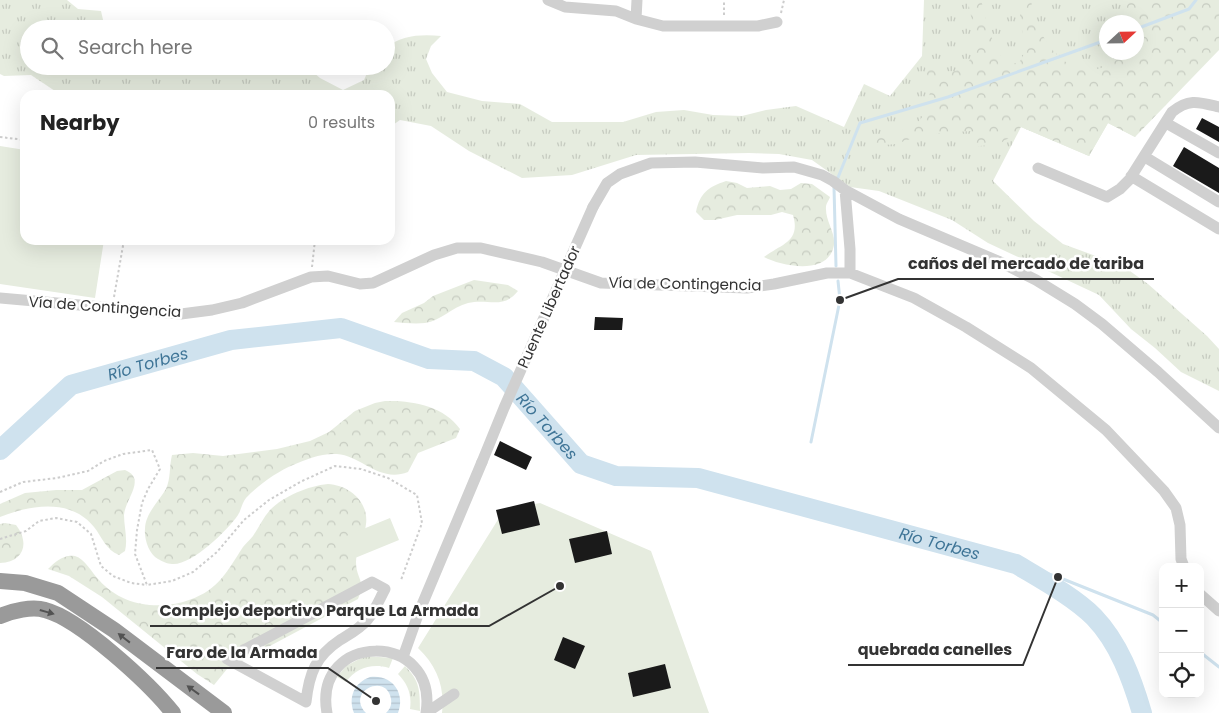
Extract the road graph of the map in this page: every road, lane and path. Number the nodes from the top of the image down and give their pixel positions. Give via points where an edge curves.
1 (548, 0) edge
2 (637, 0) edge
3 (636, 19) junction
4 (778, 22) dead end
5 (1219, 106) edge
6 (1166, 122) junction
7 (0, 137) edge
8 (20, 139) edge
9 (1219, 153) edge
10 (1145, 157) junction
11 (1038, 168) dead end
12 (1131, 176) junction
13 (845, 190) junction
14 (1219, 202) edge
15 (1219, 228) edge
16 (123, 245) edge
17 (314, 245) edge
18 (850, 274) junction
19 (311, 277) junction
20 (0, 298) edge
21 (113, 307) junction
22 (1219, 428) edge
23 (0, 492) edge
24 (0, 539) edge
25 (1182, 563) edge
26 (401, 580) dead end
27 (0, 581) edge
28 (147, 585) junction
29 (1204, 598) edge
30 (1219, 611) edge
31 (0, 616) edge
32 (402, 657) junction
33 (311, 675) junction
34 (329, 682) junction
35 (454, 694) dead end
36 (173, 713) edge
37 (224, 713) edge
38 (327, 713) edge
39 (426, 713) edge

1 - 3 street via 564,7 616,11
2 - 3 street
3 - 4 street via 663,26 733,27
5 - 6 street via 1198,102 1182,104
6 - 9 street
6 - 10 street
7 - 8 path
10 - 12 street
10 - 14 street
11 - 12 street via 1107,197 1120,189
12 - 15 street
13 - 18 street
13 - 22 street, Puente Libertador via 899,219 998,261 1075,304 1158,372
13 - 32 street, Puente Libertador, bridge via 822,175 794,167 763,168 695,162 651,163 620,174 607,183 593,207 504,408
16 - 21 path
17 - 19 path
18 - 19 street, Vía de Contingencia via 827,273 747,288 601,283 542,262 481,248 457,248 374,283 360,284 328,276
18 - 25 street, Vía de Contingencia via 914,298 966,327 1031,368 1106,430 1176,508
19 - 21 street, Vía de Contingencia via 242,303 212,310 181,314
20 - 21 street, Vía de Contingencia
23 - 28 path via 23,482 88,471 123,454 152,450 160,469 142,503 135,554
24 - 28 path via 26,531 39,521 56,518 77,522 91,534 101,566 113,576
26 - 28 path via 422,523 417,495 388,478 335,466 269,500 244,520 217,552 193,572 172,581
37 -> 27 highway via 114,630 58,593 25,582
29 - 30 street
31 -> 36 highway via 44,609 63,617 119,660
32 - 34 street via 380,650 356,654 337,668
32 - 39 street via 415,668 423,681
33 - 33 street via 323,653 369,618 385,589 372,582 227,659 306,702
33 - 34 street
34 - 38 street via 325,697
35 - 39 street

